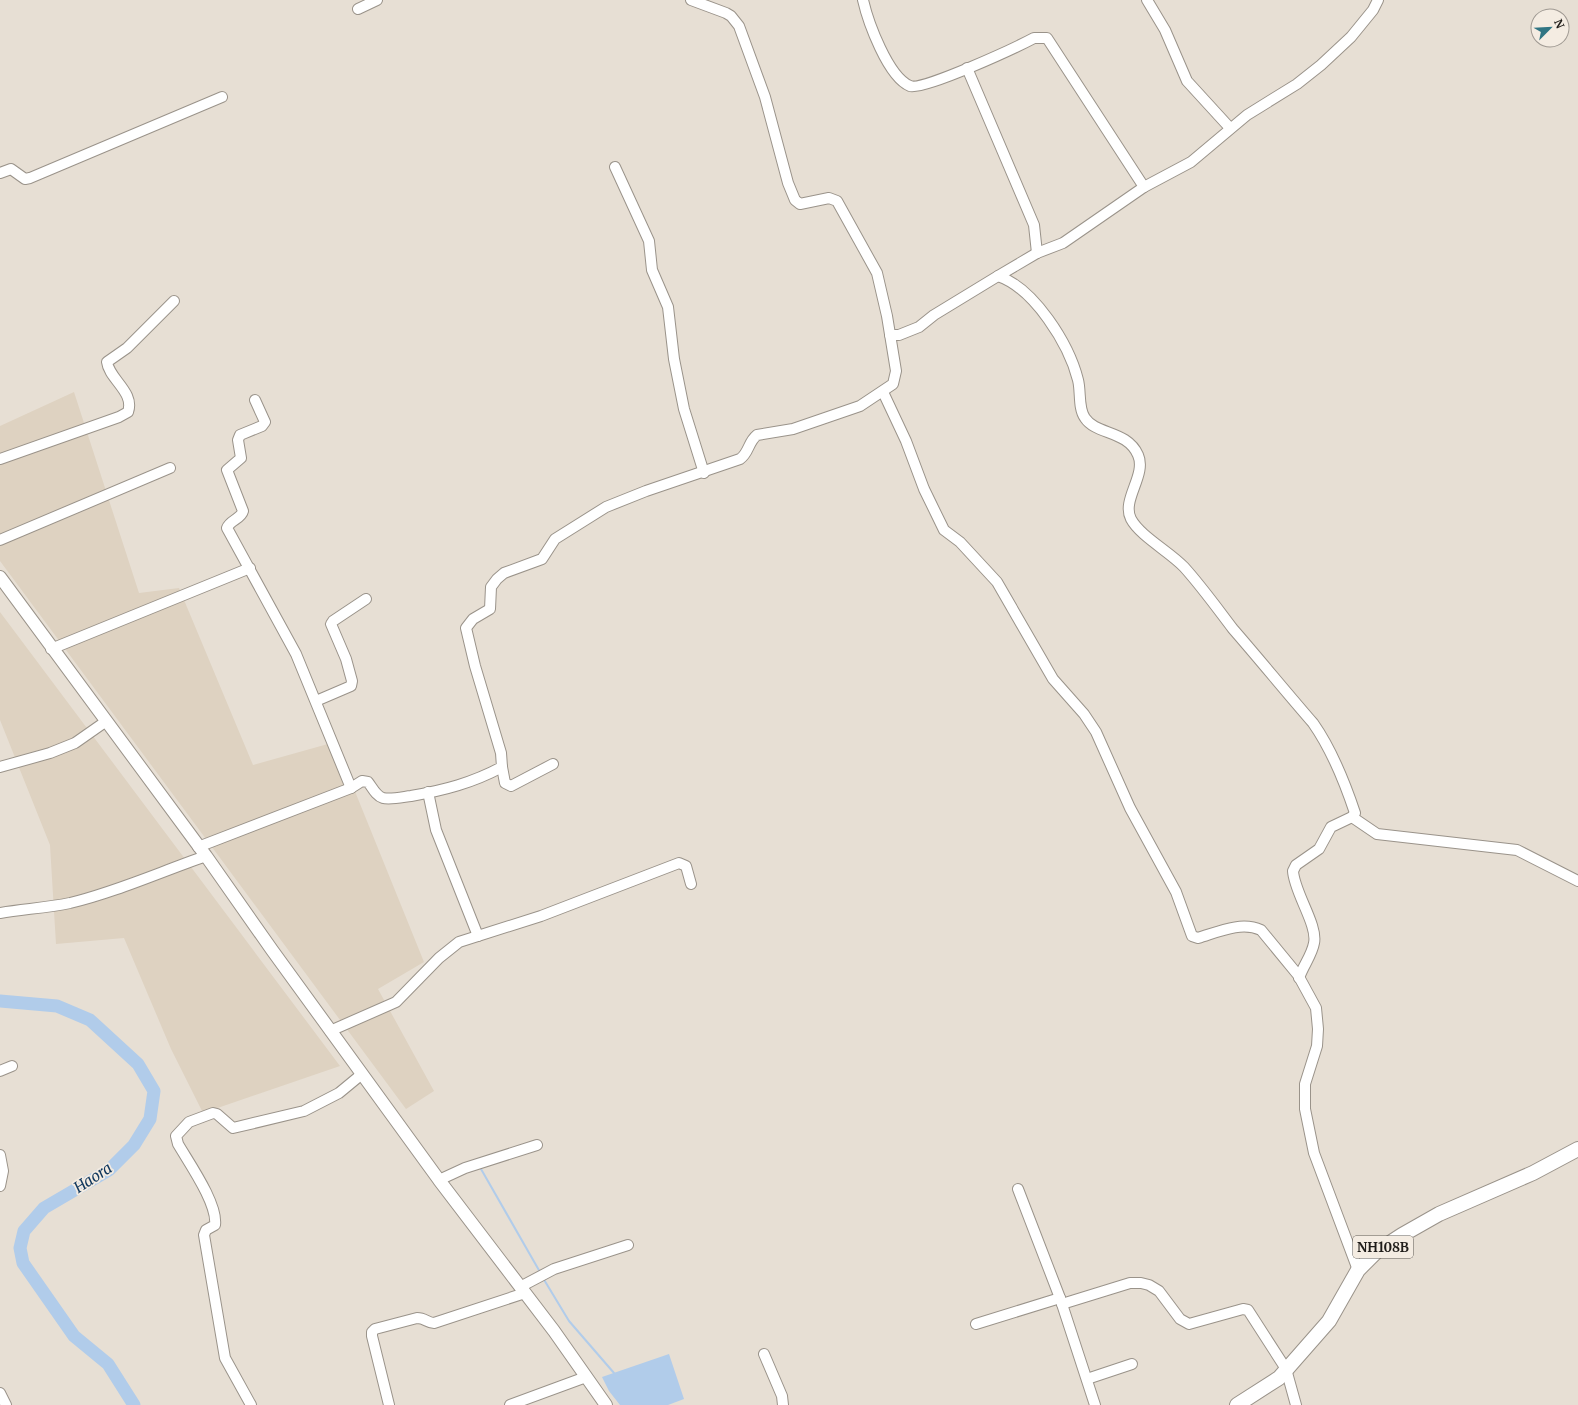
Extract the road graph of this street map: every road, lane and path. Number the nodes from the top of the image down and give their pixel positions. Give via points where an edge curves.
1 (377, 0) edge
2 (692, 0) edge
3 (863, 0) edge
4 (1147, 0) edge
5 (1378, 0) edge
6 (358, 9) dead end
7 (967, 68) junction
8 (222, 97) dead end
9 (1230, 128) junction
10 (615, 167) dead end
11 (0, 174) edge
12 (1144, 187) junction
13 (1037, 253) junction
14 (998, 276) junction
15 (174, 301) dead end
16 (890, 335) junction
17 (883, 392) junction
18 (255, 400) dead end
19 (0, 459) edge
20 (170, 468) dead end
21 (704, 473) junction
22 (0, 540) edge
23 (250, 568) junction
24 (0, 577) edge
25 (366, 599) dead end
26 (52, 648) junction
27 (316, 701) junction
28 (105, 722) junction
29 (552, 764) dead end
30 (502, 766) junction
31 (0, 767) edge
32 (351, 788) junction
33 (428, 792) junction
34 (1352, 817) junction
35 (202, 852) junction
36 (1578, 881) edge
37 (691, 884) dead end
38 (0, 913) edge
39 (478, 936) junction
40 (1300, 978) junction
41 (330, 1030) junction
42 (12, 1066) dead end
43 (0, 1071) edge
44 (362, 1074) junction
45 (537, 1146) dead end
46 (1578, 1150) edge
47 (0, 1155) edge
48 (439, 1180) junction
49 (0, 1186) edge
50 (1018, 1189) dead end
51 (628, 1245) dead end
52 (1358, 1270) junction
53 (523, 1290) junction
54 (1061, 1301) junction
55 (976, 1324) dead end
56 (764, 1354) dead end
57 (1132, 1364) dead end
58 (1286, 1370) junction
59 (586, 1377) junction
60 (1087, 1379) junction
61 (0, 1393) edge
62 (6, 1405) edge
63 (251, 1405) edge
64 (389, 1405) edge
65 (510, 1405) edge
66 (606, 1405) edge
67 (783, 1405) edge
68 (1095, 1405) edge
69 (1237, 1405) edge
70 (1296, 1405) edge

1 - 6 street
2 - 16 street via 726,13 739,26 765,97 795,200 800,204 829,198 840,203 877,273
3 - 7 street via 879,45 894,72 903,82 912,87 920,87
4 - 9 street via 1165,30 1187,81
5 - 9 street via 1351,37 1321,65
7 - 12 street via 1034,38 1047,38
7 - 13 street via 1034,225
8 - 11 street via 30,178 25,178 11,169
9 - 12 street via 1191,162
10 - 21 street via 649,241 653,274 668,308 674,359 684,409
12 - 13 street via 1063,243
13 - 14 street
14 - 16 street via 919,327 899,335
14 - 34 street via 1008,279 1023,291 1039,306 1053,326 1073,365 1085,419 1092,425 1123,439 1139,455 1140,468 1128,509 1131,518 1183,566 1313,723 1324,741 1356,814
15 - 19 street via 127,348 107,362 126,396 128,412
16 - 17 street via 896,371 893,384
17 - 21 street via 860,406 831,417 793,429 757,435 743,458
17 - 40 street via 944,530 960,542 997,582 1053,679 1096,732 1130,808 1176,892 1192,936 1198,938 1242,926 1255,927 1261,930
18 - 23 street via 264,424 240,435 238,440 241,458 227,470 243,511 227,528
20 - 22 street
21 - 30 street via 646,491 606,507 555,540 542,559 504,574 493,582 490,609 473,619 466,628 501,753
23 - 26 street
23 - 27 street via 296,654
24 - 26 main road
25 - 27 street via 333,620 331,624 346,659 351,686
26 - 28 main road
27 - 32 street
28 - 31 street via 75,743
28 - 35 main road
29 - 30 street via 511,786 505,783
30 - 33 street via 481,778
32 - 33 street via 358,783 368,782 383,798
32 - 35 street
33 - 39 street via 436,830
34 - 36 street via 1377,834 1517,850
34 - 40 street via 1335,824 1319,849 1296,865 1292,871 1314,933 1314,943
35 - 38 street via 116,889 39,909
35 - 41 main road
37 - 39 street via 686,866 678,863 541,916
39 - 41 street via 459,942 439,958 396,1002
40 - 52 street via 1316,1008 1318,1029 1317,1046 1305,1084 1305,1109 1314,1153
41 - 44 main road
42 - 43 street
44 - 48 main road
44 - 63 street via 339,1093 304,1111 233,1128 213,1113 189,1122 176,1136 212,1206 214,1225 204,1232 204,1235 225,1358
45 - 48 street via 466,1168
46 - 52 highway, NH108B via 1534,1173 1420,1224 1387,1244
47 - 49 street via 3,1171
48 - 53 main road
50 - 54 street
51 - 53 street via 554,1270
52 - 58 highway, NH108B via 1328,1321
53 - 59 main road
53 - 64 street via 434,1323 417,1318 375,1329 372,1336
54 - 55 street
54 - 58 street via 1130,1283 1141,1283 1159,1291 1180,1319 1189,1324 1243,1309 1248,1310
54 - 60 street
56 - 67 street via 784,1401
57 - 60 street
58 - 69 highway, NH108B via 1268,1386
58 - 70 street
59 - 65 street
59 - 66 main road
60 - 68 street
61 - 62 street

